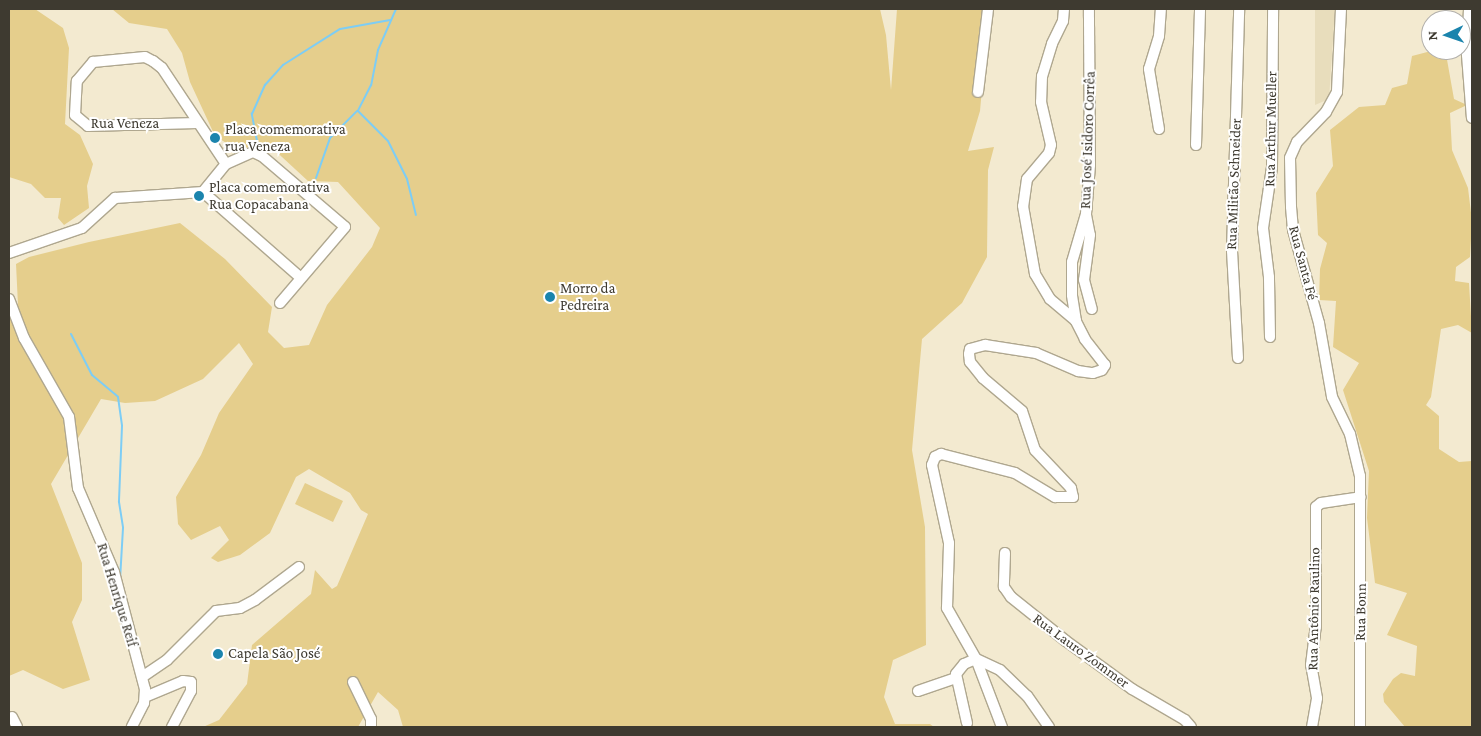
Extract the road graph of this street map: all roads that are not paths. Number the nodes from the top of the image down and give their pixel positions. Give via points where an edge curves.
1 (988, 9) edge
2 (1064, 9) edge
3 (1089, 9) edge
4 (1161, 9) edge
5 (1200, 9) edge
6 (1239, 9) edge
7 (1273, 9) edge
8 (1341, 9) edge
9 (1469, 9) edge
10 (978, 92) dead end
11 (1472, 118) edge
12 (197, 123) junction
13 (1159, 128) dead end
14 (1196, 145) dead end
15 (226, 164) junction
16 (203, 192) junction
17 (1086, 214) junction
18 (9, 253) edge
19 (301, 278) junction
20 (9, 299) edge
21 (280, 303) dead end
22 (1092, 309) dead end
23 (1076, 321) junction
24 (1270, 337) dead end
25 (1238, 358) dead end
26 (1361, 497) junction
27 (1005, 553) dead end
28 (298, 567) dead end
29 (976, 659) junction
30 (142, 677) junction
31 (956, 678) junction
32 (353, 682) dead end
33 (918, 691) dead end
34 (145, 697) junction
35 (12, 717) dead end
36 (967, 723) dead end
37 (17, 727) edge
38 (132, 727) edge
39 (172, 727) edge
40 (371, 727) edge
41 (1002, 727) edge
42 (1049, 727) edge
43 (1191, 727) edge
44 (1312, 727) edge
45 (1360, 727) edge

1 - 10 street
2 - 23 street via 1063,21 1042,76 1041,102 1051,145 1049,153 1027,179 1023,206 1035,274 1050,299
3 - 17 street, Rua José Isidoro Corrêa via 1090,165
4 - 13 street via 1160,36 1149,69
5 - 14 street
6 - 25 street, Rua Militão Schneider via 1232,251
7 - 24 street, Rua Arthur Mueller via 1272,167 1263,228 1269,277
8 - 26 street, Rua Santa Fé via 1337,92 1326,112 1297,142 1290,158 1291,206 1293,230 1319,323 1332,397 1356,452
9 - 11 street via 1467,55
12 - 12 street, Rua Veneza via 162,68 145,57 93,62 77,81 75,115 88,126
12 - 15 street, Rua Veneza
15 - 16 street
15 - 19 street via 247,153 262,156 345,227
16 - 18 street via 115,198 82,228
16 - 19 street
17 - 22 street via 1090,235 1084,280
17 - 23 street, Rua José Isidoro Corrêa via 1072,262
19 - 21 street
20 - 30 street, Rua Henrique Reif via 24,338 69,417 78,488 107,551
23 - 29 street, Rua José Isidoro Corrêa via 1085,339 1101,358 1102,370 1093,373 1078,371 1036,353 1012,348 978,346 970,349 968,354 970,362 983,378 1022,412 1035,450 1071,488 1073,497 1055,497 1015,473 941,454 935,457 932,465 949,543 947,608
26 - 44 street, Rua Antônio Raulino via 1321,502 1316,507 1316,627 1311,665 1317,698
26 - 45 street, Rua Bonn
27 - 43 street, Rua Lauro Zommer via 1004,587 1011,597 1132,689 1185,720
28 - 30 street via 255,600 240,608 216,611 167,660
29 - 31 street via 957,670
29 - 41 street
29 - 42 street via 1000,670 1027,696
30 - 34 street, Rua Henrique Reif
31 - 33 street
31 - 36 street
32 - 40 street via 371,719
34 - 38 street
34 - 39 street via 191,682 191,691
35 - 37 street

